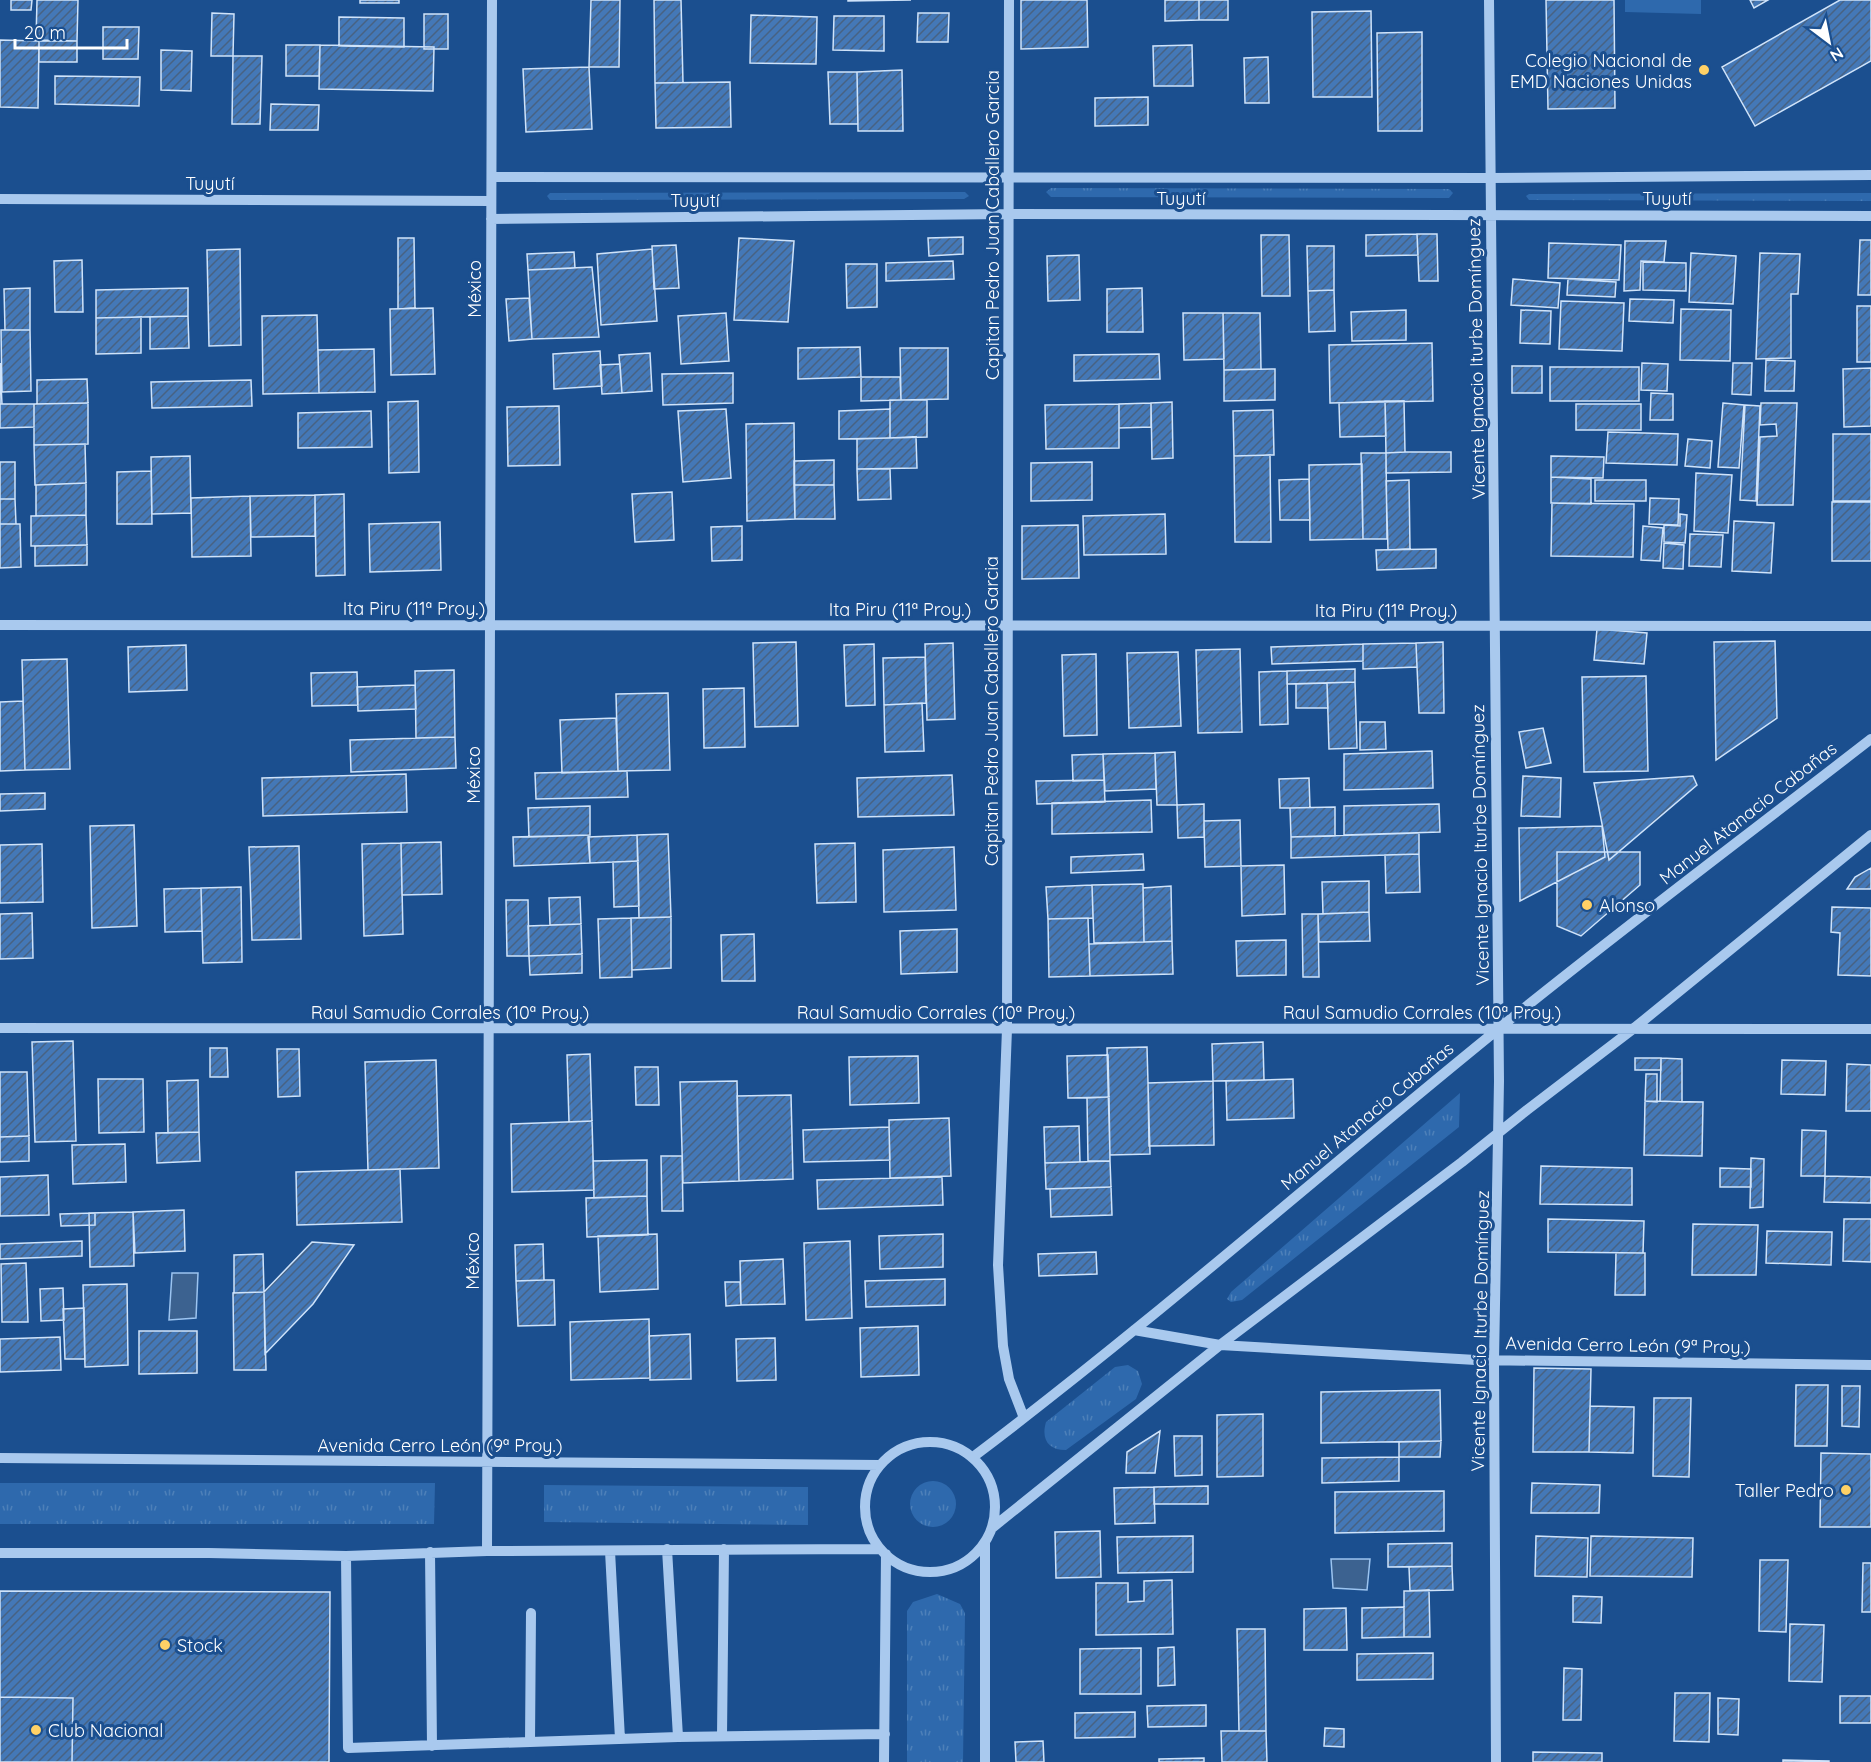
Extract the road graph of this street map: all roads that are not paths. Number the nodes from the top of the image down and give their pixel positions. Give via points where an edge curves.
1 (492, 0) edge
2 (1009, 0) edge
3 (1489, 0) edge
4 (1871, 175) edge
5 (492, 177) junction
6 (1009, 177) junction
7 (1491, 178) junction
8 (0, 199) edge
9 (491, 201) junction
10 (1009, 214) junction
11 (1491, 214) junction
12 (1871, 216) edge
13 (491, 219) junction
14 (0, 625) edge
15 (490, 625) junction
16 (1008, 626) junction
17 (1495, 626) junction
18 (1871, 626) edge
19 (1871, 739) edge
20 (1871, 835) edge
21 (0, 1028) edge
22 (489, 1029) junction
23 (1006, 1029) junction
24 (1498, 1029) junction
25 (1633, 1029) junction
26 (1871, 1029) edge
27 (1499, 1133) junction
28 (1134, 1330) junction
29 (1220, 1345) junction
30 (1494, 1360) junction
31 (1871, 1365) edge
32 (1024, 1418) junction
33 (973, 1457) junction
34 (0, 1458) edge
35 (488, 1461) junction
36 (880, 1465) junction
37 (992, 1528) junction
38 (985, 1543) junction
39 (667, 1549) junction
40 (724, 1549) junction
41 (488, 1551) junction
42 (610, 1551) junction
43 (883, 1551) junction
44 (430, 1552) junction
45 (0, 1553) edge
46 (346, 1556) junction
47 (531, 1613) dead end
48 (885, 1734) junction
49 (722, 1736) junction
50 (678, 1737) junction
51 (620, 1739) junction
52 (530, 1742) junction
53 (432, 1746) junction
54 (884, 1762) edge
55 (985, 1762) edge
56 (1496, 1762) edge

1 - 5 street, México
2 - 6 street, Capitan Pedro Juan Caballero Garcia
3 - 7 street, Vicente Ignacio Iturbe Domínguez
4 - 7 street, Tuyutí
5 - 6 street, Tuyutí
5 - 9 street, México
6 - 7 street, Tuyutí
6 - 10 street, Capitan Pedro Juan Caballero Garcia
7 - 11 street, Vicente Ignacio Iturbe Domínguez
8 - 9 street, Tuyutí
9 - 13 street, México
10 - 11 street, Tuyutí
10 - 13 street, Tuyutí
10 - 16 street, Capitan Pedro Juan Caballero Garcia
11 - 12 street, Tuyutí
11 - 17 street, Vicente Ignacio Iturbe Domínguez
13 - 15 street, México
14 - 15 street, Ita Piru (11ª Proy.)
15 - 16 street, Ita Piru (11ª Proy.)
15 - 22 street, México
16 - 17 street, Ita Piru (11ª Proy.)
16 - 23 street, Capitan Pedro Juan Caballero Garcia
17 - 18 street, Ita Piru (11ª Proy.)
17 - 24 street, Vicente Ignacio Iturbe Domínguez
19 - 24 street, Manuel Atanacio Cabañas
20 - 25 street
21 - 22 street, Raul Samudio Corrales (10ª Proy.)
22 - 23 street, Raul Samudio Corrales (10ª Proy.)
22 - 35 street, México
23 - 24 street, Raul Samudio Corrales (10ª Proy.)
23 - 32 street, Capitan Pedro Juan Caballero Garcia via 998,1265 1002,1346
24 - 25 street, Raul Samudio Corrales (10ª Proy.)
24 - 27 street, Vicente Ignacio Iturbe Domínguez
24 - 28 street, Manuel Atanacio Cabañas
25 - 26 street, Raul Samudio Corrales (10ª Proy.)
25 - 27 street
27 - 29 street
27 - 30 street, Vicente Ignacio Iturbe Domínguez
28 - 29 street, Avenida Cerro León (9ª Proy.)
28 - 32 street, Manuel Atanacio Cabañas
29 - 30 street, Avenida Cerro León (9ª Proy.)
29 - 37 street
30 - 31 street, Avenida Cerro León (9ª Proy.)
30 - 56 street, Vicente Ignacio Iturbe Domínguez
32 - 33 street, Manuel Atanacio Cabañas
33 - 36 street via 949,1444 927,1441 897,1451
33 - 37 street via 986,1471 993,1489 996,1509
34 - 35 street, Avenida Cerro León (9ª Proy.)
35 - 36 street, Avenida Cerro León (9ª Proy.)
35 - 41 street, México
36 - 43 street via 872,1477 865,1507 871,1536
37 - 38 street
38 - 43 street via 963,1564 934,1573 904,1567
38 - 55 street
39 - 40 street
39 - 42 street
39 - 50 street
40 - 43 street
40 - 49 street
41 - 42 street
41 - 44 street
42 - 51 street
43 - 48 street
44 - 46 street
44 - 53 street
45 - 46 street
46 - 53 street via 348,1748
47 - 52 street
48 - 49 street
48 - 54 street
49 - 50 street
50 - 51 street
51 - 52 street
52 - 53 street

